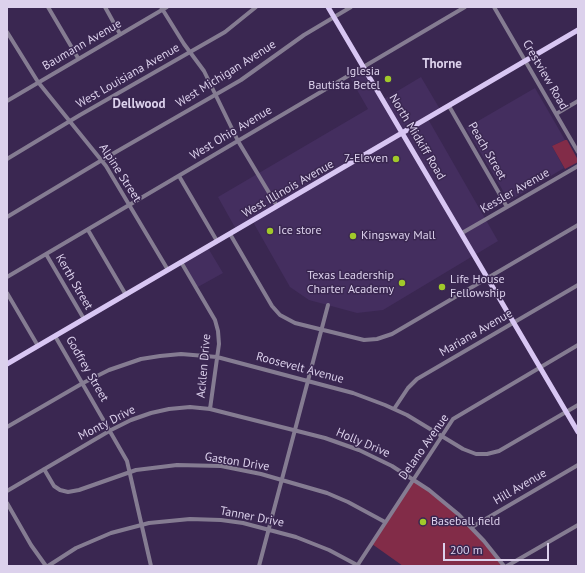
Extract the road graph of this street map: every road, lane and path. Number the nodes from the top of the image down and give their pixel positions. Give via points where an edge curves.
1 (48, 7) edge
2 (105, 7) edge
3 (167, 7) edge
4 (256, 7) edge
5 (328, 7) edge
6 (351, 7) edge
7 (465, 7) edge
8 (494, 7) edge
9 (162, 8) edge
10 (334, 17) junction
11 (578, 30) edge
12 (7, 32) edge
13 (120, 34) junction
14 (190, 52) junction
15 (78, 58) junction
16 (525, 61) junction
17 (364, 67) junction
18 (38, 82) junction
19 (216, 94) junction
20 (7, 101) edge
21 (578, 101) edge
22 (449, 106) junction
23 (556, 114) junction
24 (70, 122) junction
25 (403, 133) junction
26 (238, 140) junction
27 (578, 152) edge
28 (7, 159) edge
29 (102, 160) junction
30 (578, 166) edge
31 (179, 176) junction
32 (129, 205) junction
33 (277, 206) junction
34 (507, 207) junction
35 (7, 217) edge
36 (578, 226) edge
37 (88, 230) junction
38 (230, 234) junction
39 (462, 234) junction
40 (217, 241) junction
41 (46, 254) junction
42 (181, 262) junction
43 (168, 270) junction
44 (7, 277) edge
45 (489, 278) junction
46 (578, 285) edge
47 (7, 293) edge
48 (126, 294) junction
49 (328, 306) dead end
50 (84, 319) junction
51 (514, 322) junction
52 (322, 330) junction
53 (55, 336) junction
54 (578, 345) edge
55 (38, 346) junction
56 (217, 357) junction
57 (7, 364) edge
58 (540, 367) junction
59 (309, 380) junction
60 (83, 383) junction
61 (578, 405) edge
62 (210, 409) junction
63 (394, 409) junction
64 (566, 412) junction
65 (7, 427) edge
66 (111, 430) junction
67 (296, 430) junction
68 (578, 432) edge
69 (442, 436) junction
70 (578, 465) edge
71 (44, 469) junction
72 (130, 472) junction
73 (413, 479) junction
74 (282, 480) junction
75 (7, 491) edge
76 (7, 504) edge
77 (385, 522) junction
78 (142, 524) junction
79 (578, 525) edge
80 (472, 527) junction
81 (269, 530) junction
82 (47, 566) edge
83 (152, 566) edge
84 (259, 566) edge
85 (358, 566) edge
86 (506, 566) edge

1 - 15 street
2 - 13 street
3 - 9 street, Baumann Avenue
4 - 14 street, West Louisiana Avenue via 229,29
5 - 10 main road, North Midkiff Road
6 - 10 street, West Michigan Avenue
7 - 17 street, West Ohio Avenue
8 - 16 street, Crestview Road
9 - 13 street, Baumann Avenue
9 - 14 street
10 - 17 main road, North Midkiff Road
10 - 19 street, West Michigan Avenue
11 - 16 main road, West Illinois Avenue
12 - 18 street, Alpine Street
13 - 15 street, Baumann Avenue
14 - 19 street
14 - 24 street, West Louisiana Avenue
15 - 18 street, Baumann Avenue
16 - 22 main road, West Illinois Avenue
16 - 23 street, Crestview Road
17 - 25 main road, North Midkiff Road
17 - 26 street, West Ohio Avenue
18 - 20 street, Baumann Avenue
18 - 24 street, Alpine Street
19 - 26 street
19 - 29 street, West Michigan Avenue
21 - 23 street
22 - 25 main road, West Illinois Avenue
22 - 34 street, Peach Street
23 - 27 street, Crestview Road
24 - 28 street, West Louisiana Avenue
24 - 29 street, Alpine Street
25 - 33 main road, West Illinois Avenue
25 - 39 main road, North Midkiff Road
26 - 31 street, West Ohio Avenue
26 - 33 street
29 - 32 street, Alpine Street
29 - 35 street, West Michigan Avenue
30 - 34 street, Kessler Avenue
31 - 32 street, West Ohio Avenue
31 - 40 street
32 - 37 street, West Ohio Avenue
32 - 43 street, Alpine Street
33 - 38 main road, West Illinois Avenue
34 - 39 street, Kessler Avenue
36 - 45 street
37 - 41 street, West Ohio Avenue
37 - 48 street
38 - 40 main road, West Illinois Avenue
38 - 52 street via 275,310 292,322
39 - 45 main road, North Midkiff Road
40 - 42 main road, West Illinois Avenue
41 - 44 street, West Ohio Avenue
41 - 50 street, Kerth Street
42 - 43 main road, West Illinois Avenue
42 - 56 street, Acklen Drive via 217,324
43 - 48 main road, West Illinois Avenue
45 - 51 main road, North Midkiff Road
45 - 52 street via 384,338 359,340
46 - 51 street, Mariana Avenue
47 - 55 street
48 - 50 main road, West Illinois Avenue
49 - 52 street
50 - 53 main road, West Illinois Avenue
51 - 58 main road, North Midkiff Road
51 - 63 street, Mariana Avenue via 417,379
52 - 59 street
53 - 55 main road, West Illinois Avenue
53 - 60 street, Godfrey Street
54 - 58 street, Delano Avenue
55 - 57 main road, West Illinois Avenue
56 - 59 street, Roosevelt Avenue
56 - 60 street, Roosevelt Avenue via 187,354 150,357 118,366
56 - 62 street, Acklen Drive
58 - 64 main road, North Midkiff Road
58 - 69 street, Delano Avenue via 457,416
59 - 63 street, Roosevelt Avenue
59 - 67 street
60 - 65 street, Roosevelt Avenue
60 - 66 street, Godfrey Street
61 - 64 street, Roosevelt Avenue
62 - 66 street, Monty Drive via 182,408 159,411
62 - 67 street, Monty Drive
63 - 69 street, Roosevelt Avenue
64 - 68 main road, North Midkiff Road
64 - 69 street, Roosevelt Avenue via 502,450 489,454 467,452
66 - 71 street, Monty Drive
66 - 72 street, Godfrey Street
67 - 73 street, Holly Drive via 354,448
67 - 74 street
69 - 73 street, Delano Avenue
70 - 80 street, Hill Avenue
71 - 72 street, Gaston Drive via 54,486 68,492
71 - 75 street, Monty Drive
72 - 74 street, Gaston Drive via 177,465 211,466 247,471
72 - 78 street, Godfrey Street
73 - 77 street, Delano Avenue
73 - 80 street, Holly Drive via 442,500
74 - 77 street, Gaston Drive via 327,493
74 - 81 street
76 - 82 street
77 - 85 street, Delano Avenue
78 - 81 street, Tanner Drive via 177,519 213,519
78 - 82 street, Tanner Drive via 100,537
78 - 83 street, Godfrey Street
79 - 86 street
80 - 86 street, Holly Drive
81 - 84 street
81 - 85 street, Tanner Drive via 317,544

